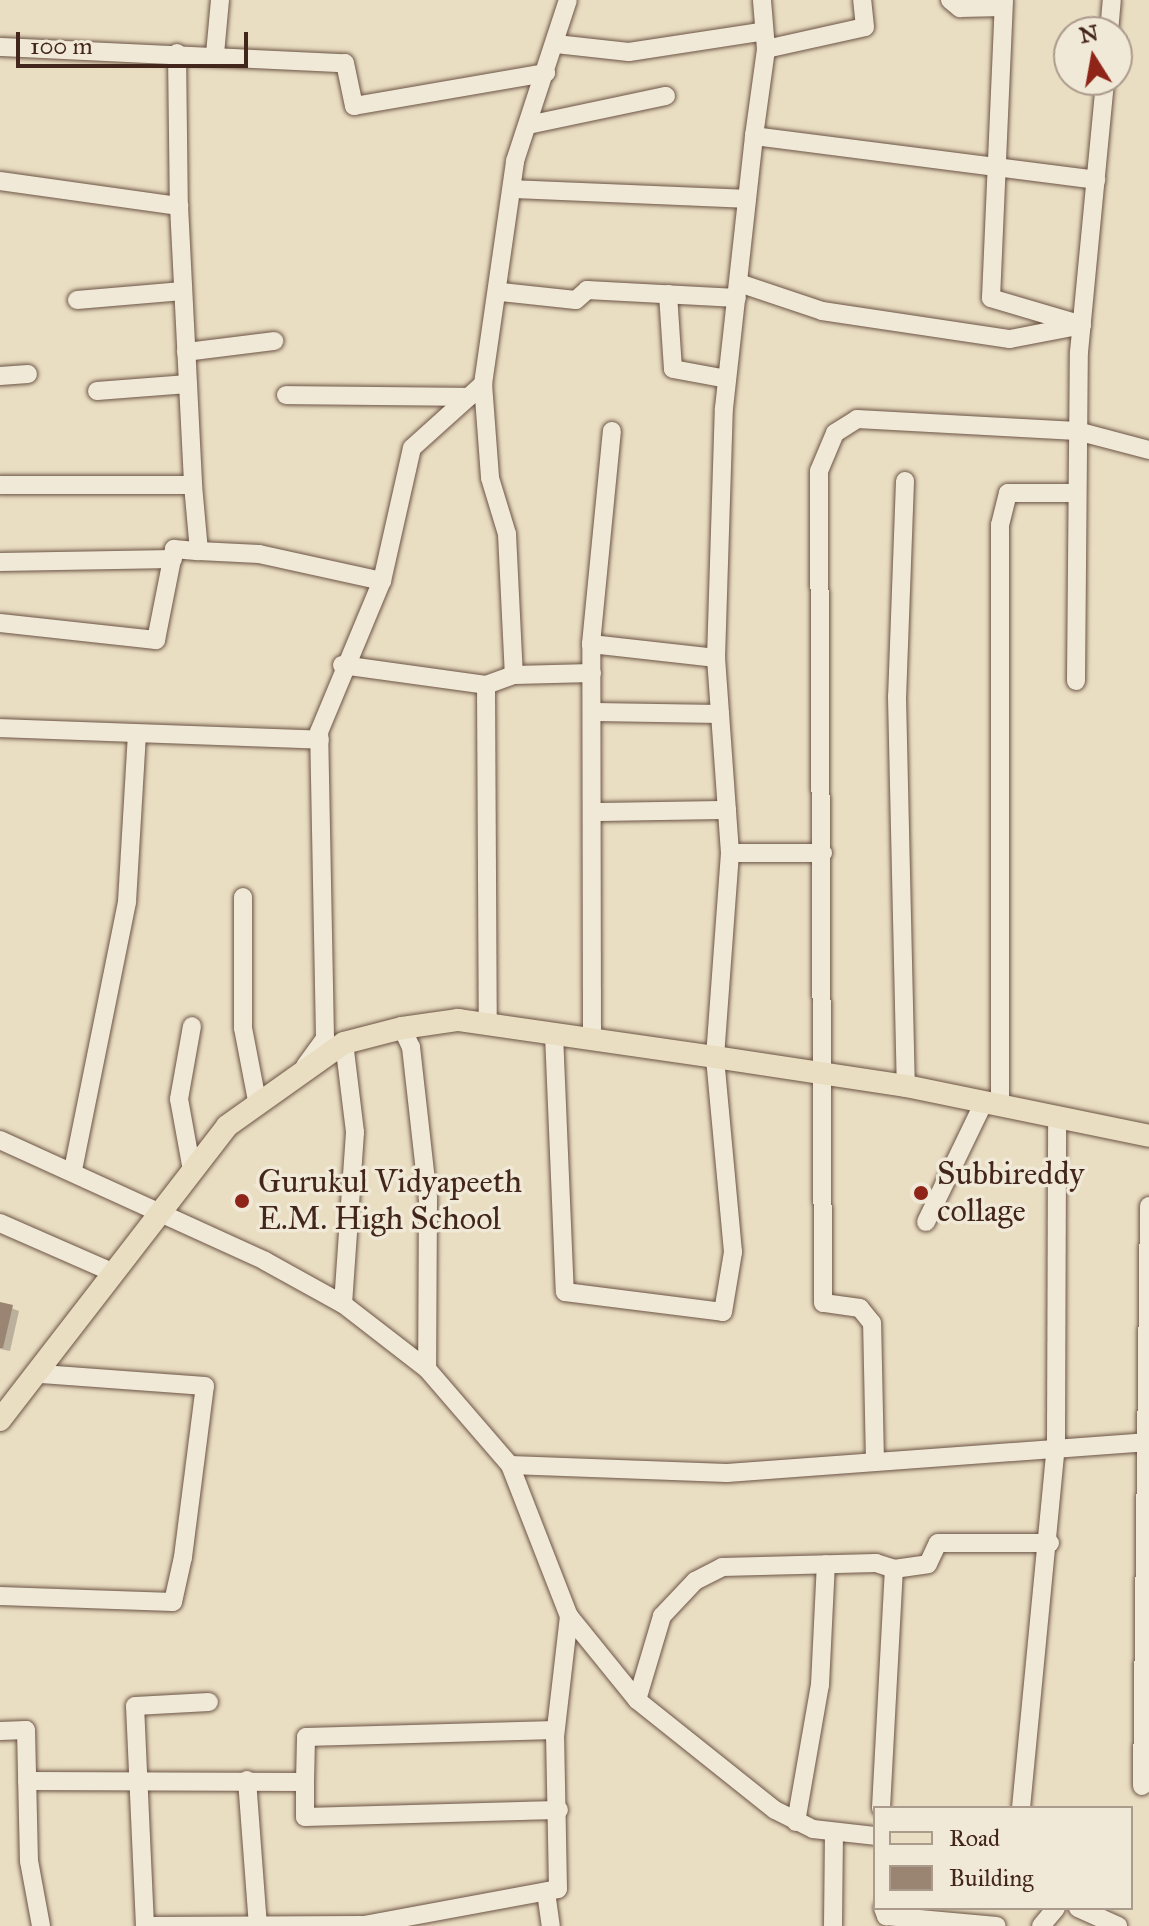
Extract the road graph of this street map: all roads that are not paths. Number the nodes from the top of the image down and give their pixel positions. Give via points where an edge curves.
1 (220, 0) edge
2 (568, 0) edge
3 (762, 0) edge
4 (862, 0) edge
5 (950, 0) edge
6 (1003, 4) edge
7 (763, 40) junction
8 (556, 44) junction
9 (0, 47) edge
10 (177, 53) junction
11 (215, 54) junction
12 (546, 73) junction
13 (666, 96) dead end
14 (1104, 96) edge
15 (528, 125) junction
16 (754, 136) junction
17 (995, 167) junction
18 (1096, 180) junction
19 (0, 181) edge
20 (512, 189) junction
21 (747, 199) junction
22 (179, 206) junction
23 (738, 290) junction
24 (183, 291) junction
25 (501, 292) junction
26 (668, 294) junction
27 (77, 300) dead end
28 (1082, 325) junction
29 (274, 341) dead end
30 (186, 352) junction
31 (28, 374) dead end
32 (0, 376) edge
33 (727, 379) junction
34 (188, 384) junction
35 (483, 384) junction
36 (97, 391) dead end
37 (286, 395) dead end
38 (469, 397) junction
39 (612, 431) dead end
40 (1077, 431) junction
41 (1149, 450) edge
42 (905, 481) dead end
43 (0, 485) edge
44 (193, 485) junction
45 (1075, 493) junction
46 (199, 551) junction
47 (173, 559) junction
48 (0, 562) edge
49 (382, 581) junction
50 (0, 623) edge
51 (591, 644) junction
52 (716, 658) junction
53 (342, 665) junction
54 (592, 673) junction
55 (514, 675) junction
56 (1076, 681) dead end
57 (486, 685) junction
58 (595, 712) junction
59 (720, 714) junction
60 (0, 728) edge
61 (137, 735) junction
62 (320, 740) junction
63 (727, 810) junction
64 (594, 812) junction
65 (730, 853) junction
66 (823, 853) junction
67 (243, 897) dead end
68 (488, 1025) junction
69 (192, 1026) dead end
70 (402, 1028) junction
71 (554, 1034) junction
72 (592, 1040) junction
73 (344, 1043) junction
74 (715, 1057) junction
75 (305, 1066) junction
76 (828, 1074) junction
77 (906, 1086) junction
78 (257, 1101) junction
79 (992, 1104) junction
80 (1057, 1117) junction
81 (1149, 1136) edge
82 (0, 1140) edge
83 (191, 1165) junction
84 (73, 1170) junction
85 (1149, 1206) edge
86 (160, 1208) junction
87 (926, 1222) dead end
88 (0, 1223) edge
89 (114, 1273) junction
90 (343, 1304) junction
91 (427, 1369) junction
92 (41, 1374) junction
93 (0, 1420) edge
94 (1148, 1442) edge
95 (1056, 1444) junction
96 (875, 1462) junction
97 (510, 1465) junction
98 (1050, 1543) junction
99 (826, 1564) junction
100 (894, 1569) junction
101 (0, 1596) edge
102 (569, 1616) junction
103 (637, 1700) junction
104 (209, 1702) dead end
105 (555, 1730) junction
106 (0, 1731) edge
107 (247, 1780) junction
108 (27, 1781) junction
109 (137, 1781) junction
110 (305, 1782) junction
111 (1142, 1786) dead end
112 (881, 1806) edge
113 (1021, 1806) edge
114 (559, 1810) junction
115 (796, 1822) junction
116 (834, 1833) junction
117 (873, 1836) edge
118 (546, 1892) junction
119 (884, 1910) edge
120 (1054, 1910) edge
121 (1082, 1910) edge
122 (460, 1917) edge
123 (364, 1925) edge
124 (41, 1926) edge
125 (145, 1926) edge
126 (152, 1926) edge
127 (258, 1926) edge
128 (551, 1926) edge
129 (833, 1926) edge
130 (997, 1926) edge
131 (1041, 1926) edge
132 (1118, 1926) edge

1 - 11 street
2 - 8 street
3 - 7 street
4 - 7 street via 865,27
5 - 6 street via 960,8
6 - 17 street
7 - 8 street via 629,52
7 - 16 street
8 - 12 street
9 - 10 street
10 - 11 street
10 - 22 street
11 - 12 street via 345,63 354,106
12 - 15 street
13 - 15 street
14 - 18 street
15 - 20 street
16 - 17 street
16 - 21 street
17 - 18 street
17 - 28 street via 991,298
18 - 28 street
19 - 22 street
20 - 21 street
20 - 25 street
21 - 23 street
22 - 24 street
23 - 26 street
23 - 28 street via 822,311 1010,339
23 - 33 street
24 - 27 street
24 - 30 street
25 - 26 street via 576,300 587,290
25 - 35 street
26 - 33 street via 673,369
28 - 40 street
29 - 30 street
30 - 34 street
31 - 32 street
33 - 52 street
34 - 36 street
34 - 44 street
35 - 38 street
35 - 55 street via 490,478 507,534
37 - 38 street
38 - 49 street via 412,448
39 - 51 street
40 - 41 street
40 - 45 street
40 - 66 street via 857,419 835,433 819,471
42 - 77 street via 897,697
43 - 44 street
44 - 46 street
45 - 56 street
45 - 79 street via 1008,493 1000,525
46 - 47 street via 174,549
46 - 49 street via 259,554
47 - 48 street
47 - 50 street via 156,640
49 - 53 street
51 - 52 street
51 - 54 street
52 - 59 street
53 - 57 street
53 - 62 street
54 - 55 street
54 - 58 street
55 - 57 street
57 - 68 street
58 - 59 street
58 - 64 street
59 - 63 street
60 - 61 street
61 - 62 street
61 - 84 street via 127,902
62 - 75 street via 325,1038
63 - 64 street
63 - 65 street
64 - 72 street
65 - 66 street
65 - 74 street
66 - 76 street
67 - 78 street via 243,1028
68 - 70 main road
68 - 71 main road
69 - 83 street via 179,1099
70 - 73 main road
70 - 91 street via 411,1047 428,1198
71 - 72 main road
71 - 74 street via 565,1292 723,1312 733,1252
72 - 74 main road
73 - 75 main road
73 - 90 street via 355,1132
74 - 76 main road
75 - 78 main road
76 - 77 main road
76 - 96 street via 823,1303 860,1308 872,1323
77 - 79 main road
78 - 83 main road
79 - 80 main road
79 - 87 street
80 - 81 main road
80 - 95 street
82 - 84 street
83 - 86 main road
84 - 86 street
85 - 94 street
86 - 89 main road
86 - 90 street
88 - 89 street
89 - 92 main road
90 - 91 street
91 - 97 street
92 - 93 main road
92 - 101 street via 205,1386 183,1557 173,1602
94 - 95 street
94 - 111 street
95 - 96 street
95 - 98 street
96 - 97 street via 727,1473
97 - 102 street
98 - 100 street via 938,1543 928,1564
98 - 113 street
99 - 100 street
99 - 103 street via 722,1567 695,1581 662,1616
99 - 115 street via 820,1685
100 - 112 street
102 - 103 street
102 - 105 street
103 - 115 street
104 - 109 street via 135,1706
105 - 110 street via 306,1737
105 - 114 street
106 - 108 street via 26,1730
107 - 109 street
107 - 110 street
107 - 127 street
108 - 109 street
108 - 124 street
109 - 125 street
110 - 114 street via 305,1817
114 - 118 street via 558,1889
115 - 116 street
116 - 117 street
116 - 129 street
118 - 122 street
118 - 128 street
119 - 130 street via 886,1916
120 - 131 street
121 - 132 street
122 - 123 street
123 - 127 street
126 - 127 street

